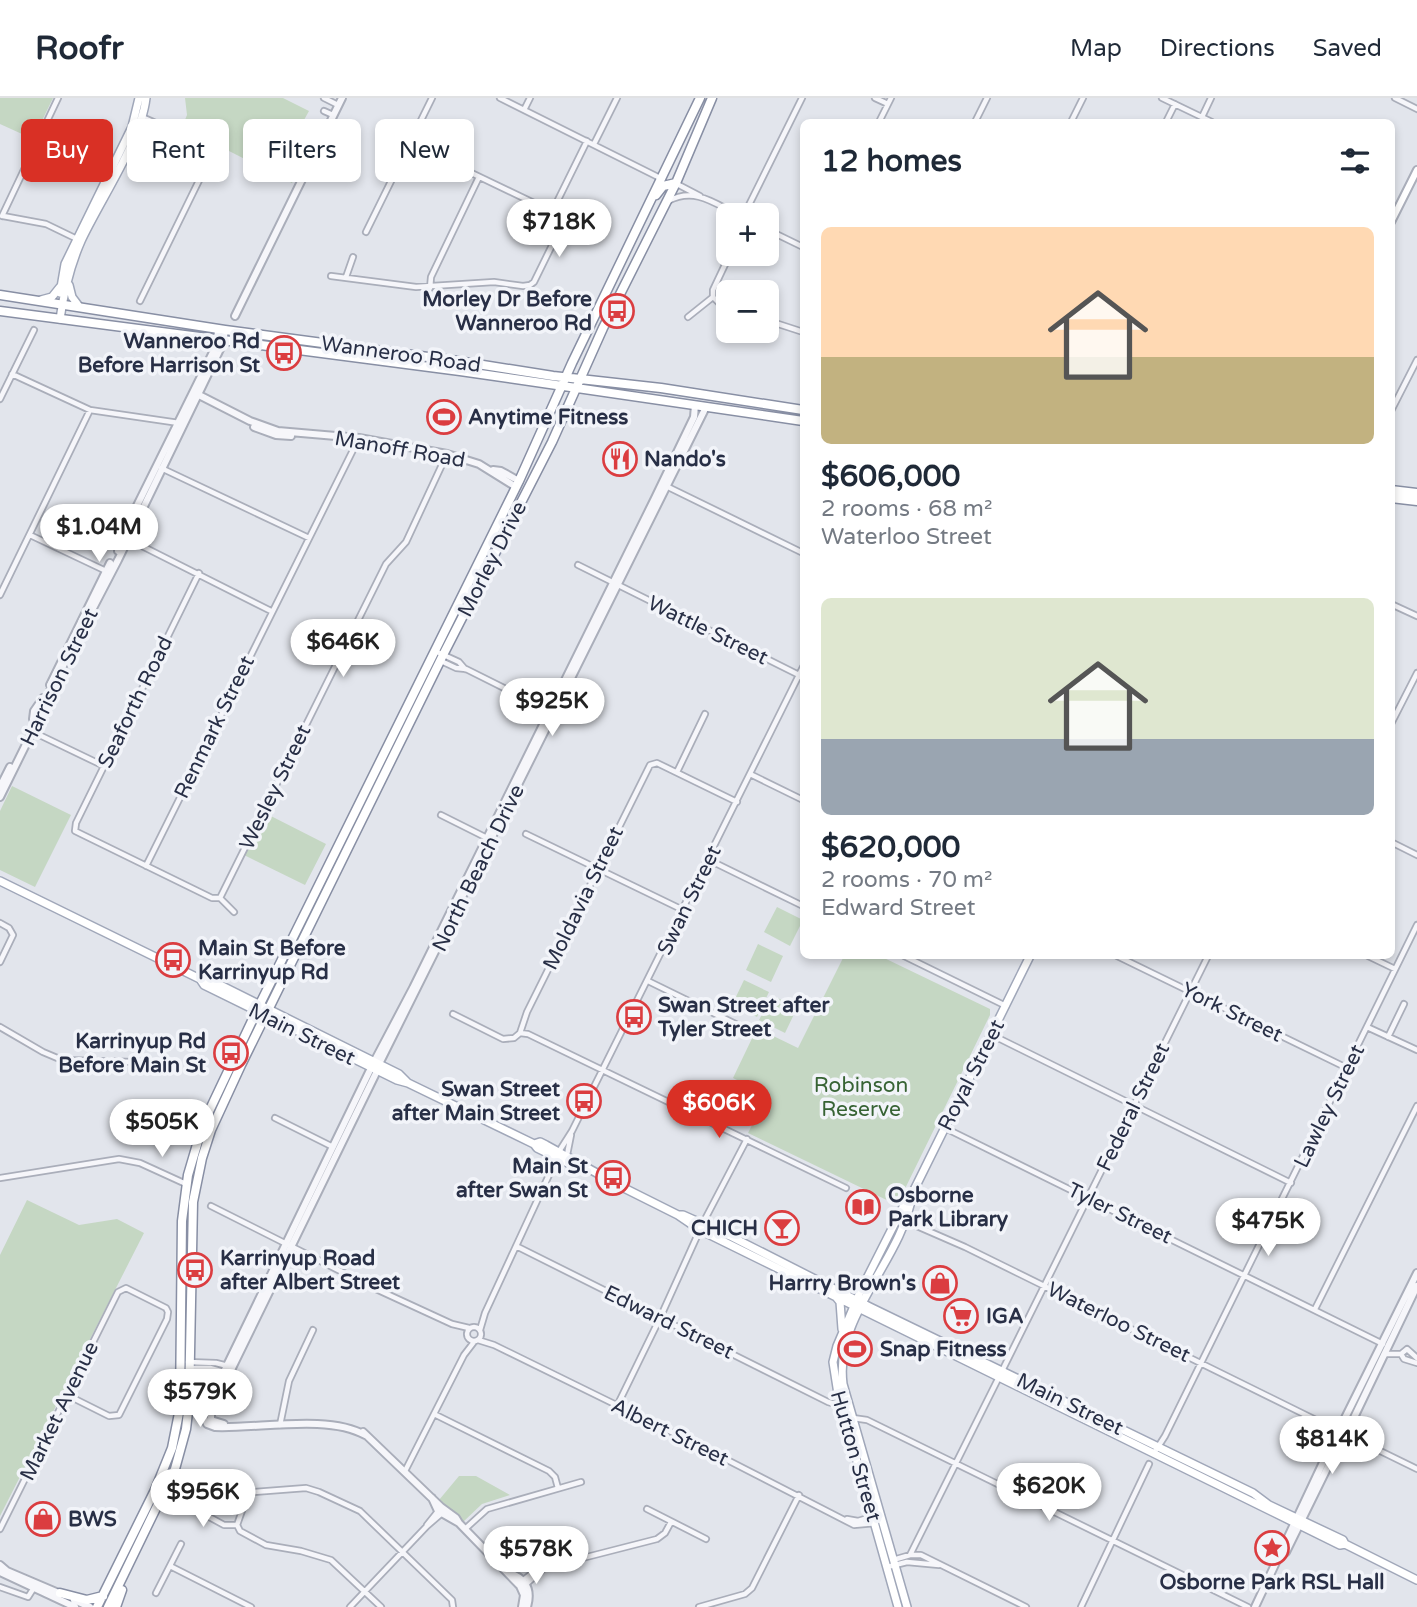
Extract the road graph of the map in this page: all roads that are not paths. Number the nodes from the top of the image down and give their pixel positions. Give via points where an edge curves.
1 (58, 98) edge
2 (139, 98) edge
3 (146, 98) edge
4 (324, 98) edge
5 (432, 98) edge
6 (500, 98) edge
7 (530, 98) edge
8 (617, 98) edge
9 (700, 98) edge
10 (712, 98) edge
11 (802, 98) edge
12 (875, 98) edge
13 (891, 98) edge
14 (987, 98) edge
15 (1083, 98) edge
16 (1162, 98) edge
17 (1211, 98) edge
18 (1395, 98) edge
19 (340, 101) edge
20 (888, 104) junction
21 (1175, 104) junction
22 (1417, 109) edge
23 (524, 110) junction
24 (324, 111) dead end
25 (139, 116) junction
26 (333, 116) junction
27 (1202, 117) junction
28 (421, 119) edge
29 (880, 119) edge
30 (976, 119) edge
31 (1072, 119) edge
32 (1168, 119) edge
33 (1206, 119) edge
34 (587, 141) junction
35 (594, 144) junction
36 (691, 148) junction
37 (1417, 170) edge
38 (474, 175) edge
39 (479, 177) junction
40 (660, 178) junction
41 (390, 182) edge
42 (676, 183) junction
43 (704, 198) junction
44 (668, 201) junction
45 (750, 203) edge
46 (716, 204) edge
47 (1395, 208) edge
48 (645, 210) junction
49 (552, 212) junction
50 (1, 216) edge
51 (366, 232) dead end
52 (779, 235) edge
53 (79, 240) junction
54 (800, 246) edge
55 (353, 257) dead end
56 (724, 266) edge
57 (69, 274) junction
58 (331, 276) dead end
59 (346, 277) junction
60 (61, 284) junction
61 (430, 288) junction
62 (0, 295) edge
63 (713, 297) junction
64 (41, 300) junction
65 (140, 300) dead end
66 (716, 300) edge
67 (61, 303) junction
68 (78, 305) junction
69 (0, 311) edge
70 (235, 316) dead end
71 (688, 317) dead end
72 (58, 319) junction
73 (779, 324) edge
74 (34, 330) dead end
75 (800, 331) edge
76 (221, 334) junction
77 (1417, 360) edge
78 (12, 374) junction
79 (566, 377) junction
80 (581, 379) junction
81 (561, 387) junction
82 (577, 389) junction
83 (195, 395) junction
84 (0, 398) edge
85 (1395, 403) edge
86 (695, 405) junction
87 (706, 407) junction
88 (90, 410) junction
89 (800, 410) edge
90 (800, 421) edge
91 (181, 423) junction
92 (359, 438) junction
93 (552, 442) junction
94 (447, 454) junction
95 (159, 467) junction
96 (526, 467) junction
97 (518, 484) junction
98 (664, 484) junction
99 (1395, 490) edge
100 (1417, 493) edge
101 (1395, 498) edge
102 (1417, 501) edge
103 (30, 535) junction
104 (124, 537) junction
105 (309, 538) junction
106 (800, 552) edge
107 (578, 565) dead end
108 (108, 572) junction
109 (199, 573) junction
110 (615, 583) junction
111 (0, 595) edge
112 (1395, 606) edge
113 (271, 611) junction
114 (1417, 616) edge
115 (438, 656) junction
116 (1417, 673) edge
117 (800, 676) edge
118 (800, 678) edge
119 (552, 712) junction
120 (705, 714) dead end
121 (1395, 716) edge
122 (30, 731) junction
123 (104, 766) junction
124 (677, 772) junction
125 (750, 774) junction
126 (4, 779) edge
127 (0, 797) edge
128 (800, 799) edge
129 (737, 802) junction
130 (441, 815) dead end
131 (526, 834) dead end
132 (490, 839) junction
133 (1395, 844) edge
134 (1417, 855) edge
135 (709, 860) junction
136 (146, 866) junction
137 (597, 869) junction
138 (0, 881) edge
139 (220, 898) junction
140 (800, 905) edge
141 (682, 910) junction
142 (234, 912) dead end
143 (0, 923) edge
144 (1417, 925) edge
145 (910, 959) edge
146 (1029, 959) edge
147 (1123, 959) edge
148 (1206, 959) edge
149 (1374, 959) edge
150 (0, 962) edge
151 (1395, 969) junction
152 (648, 981) junction
153 (1190, 992) junction
154 (1404, 1004) dead end
155 (1006, 1006) junction
156 (262, 1010) junction
157 (453, 1014) dead end
158 (0, 1027) edge
159 (1367, 1027) junction
160 (520, 1033) junction
161 (754, 1033) dead end
162 (991, 1034) junction
163 (1388, 1037) junction
164 (1417, 1051) edge
165 (135, 1062) dead end
166 (375, 1066) junction
167 (1347, 1068) junction
168 (603, 1069) junction
169 (1134, 1105) junction
170 (1417, 1106) edge
171 (275, 1118) dead end
172 (945, 1127) junction
173 (572, 1131) junction
174 (747, 1139) junction
175 (336, 1148) junction
176 (559, 1156) junction
177 (549, 1175) junction
178 (0, 1178) edge
179 (1291, 1183) junction
180 (186, 1184) junction
181 (846, 1188) dead end
182 (1089, 1198) junction
183 (211, 1206) dead end
184 (903, 1217) junction
185 (701, 1226) junction
186 (289, 1245) junction
187 (516, 1247) junction
188 (780, 1265) junction
189 (1417, 1273) edge
190 (1245, 1275) junction
191 (1045, 1286) junction
192 (1417, 1286) edge
193 (836, 1297) junction
194 (858, 1305) junction
195 (1315, 1310) junction
196 (660, 1318) junction
197 (452, 1324) junction
198 (313, 1330) dead end
199 (476, 1330) junction
200 (842, 1333) junction
201 (467, 1337) junction
202 (476, 1341) junction
203 (1386, 1343) junction
204 (494, 1345) junction
205 (1384, 1354) junction
206 (1401, 1354) junction
207 (464, 1355) junction
208 (1417, 1361) edge
209 (1201, 1363) junction
210 (185, 1365) junction
211 (228, 1370) junction
212 (1000, 1374) junction
213 (838, 1394) junction
214 (67, 1395) junction
215 (822, 1398) junction
216 (617, 1406) junction
217 (842, 1406) junction
218 (436, 1415) junction
219 (853, 1418) junction
220 (1320, 1422) junction
221 (1340, 1424) junction
222 (280, 1425) junction
223 (1350, 1429) junction
224 (1339, 1437) junction
225 (1366, 1444) junction
226 (1158, 1451) junction
227 (956, 1463) junction
228 (1149, 1464) dead end
229 (1417, 1469) edge
230 (405, 1471) junction
231 (581, 1482) dead end
232 (558, 1488) junction
233 (799, 1495) junction
234 (178, 1500) dead end
235 (647, 1509) dead end
236 (441, 1510) junction
237 (878, 1519) junction
238 (1298, 1521) junction
239 (671, 1522) junction
240 (237, 1525) junction
241 (0, 1529) edge
242 (465, 1529) junction
243 (923, 1532) junction
244 (706, 1539) dead end
245 (1113, 1541) junction
246 (181, 1544) dead end
247 (403, 1551) junction
248 (910, 1555) junction
249 (921, 1555) junction
250 (890, 1563) junction
251 (0, 1565) edge
252 (170, 1566) junction
253 (946, 1567) junction
254 (126, 1570) junction
255 (4, 1572) edge
256 (1417, 1580) edge
257 (522, 1584) junction
258 (36, 1585) junction
259 (0, 1587) edge
260 (365, 1591) junction
261 (61, 1593) junction
262 (156, 1593) dead end
263 (103, 1596) junction
264 (75, 1607) edge
265 (89, 1607) edge
266 (97, 1607) edge
267 (108, 1607) edge
268 (116, 1607) edge
269 (251, 1607) edge
270 (351, 1607) edge
271 (381, 1607) edge
272 (453, 1607) edge
273 (525, 1607) edge
274 (699, 1607) edge
275 (898, 1607) edge
276 (907, 1607) edge
277 (1026, 1607) edge
278 (1081, 1607) edge
279 (1248, 1607) edge
280 (1255, 1607) edge

1 - 50 street
2 - 25 main road
3 - 25 main road
4 - 19 street
5 - 28 street
6 - 23 street
7 - 23 street
8 - 35 street
9 - 40 highway, Morley Drive
10 - 36 highway, Morley Drive
11 - 45 street
12 - 20 street
13 - 20 street
14 - 30 street
15 - 31 street
16 - 21 street
17 - 27 street
18 - 22 street
19 - 26 street
20 - 29 street
21 - 27 street
21 - 32 street
23 - 34 street
24 - 26 street
25 - 53 main road
25 - 65 street via 211,150
26 - 70 street
27 - 33 street
34 - 35 street
34 - 49 street
35 - 40 street
36 - 40 highway via 672,178
36 - 42 highway, Morley Drive
37 - 47 main road
38 - 39 street
39 - 49 street
39 - 61 street via 431,276
40 - 48 highway, Morley Drive
41 - 51 street
42 - 43 street
42 - 44 highway, Morley Drive
42 - 48 highway via 663,186
43 - 44 street via 687,194
43 - 46 street
44 - 80 highway, Morley Drive
48 - 79 highway, Morley Drive
49 - 61 street via 561,220 561,227 530,285 494,282
50 - 53 street via 46,224
52 - 54 street
53 - 57 main road
53 - 60 main road via 65,264
55 - 59 street
56 - 63 street
57 - 67 main road
57 - 68 main road via 70,291
58 - 59 street
59 - 61 street
60 - 64 main road via 54,295
60 - 67 main road
62 - 64 highway, Wanneroo Road
63 - 66 street
63 - 71 street
64 - 67 highway, Wanneroo Road
67 - 68 highway, Wanneroo Road
67 - 72 main road
68 - 76 highway, Wanneroo Road
69 - 72 highway, Wanneroo Road
72 - 76 highway, Wanneroo Road
73 - 75 street
74 - 78 street
76 - 79 highway, Wanneroo Road
76 - 81 highway, Wanneroo Road
76 - 83 street, Harrison Street
77 - 85 street
78 - 84 street
78 - 88 street
79 - 80 highway, Wanneroo Road
79 - 81 highway, Morley Drive
80 - 82 highway, Morley Drive
80 - 89 highway, Wanneroo Road
81 - 82 highway, Wanneroo Road
81 - 96 highway, Morley Drive
82 - 86 highway, Wanneroo Road
82 - 93 highway, Morley Drive
83 - 91 street, Harrison Street
83 - 92 street, Manoff Road via 280,436
86 - 87 highway, Wanneroo Road
86 - 98 street, North Beach Drive
87 - 90 highway, Wanneroo Road
87 - 98 street, North Beach Drive
88 - 91 street
88 - 103 street
91 - 95 street, Harrison Street
92 - 94 street, Manoff Road
92 - 105 street, Renmark Street
93 - 96 highway via 539,444
93 - 115 highway, Morley Drive
94 - 97 street, Manoff Road
94 - 139 street, Wesley Street via 406,542 386,564
95 - 104 street, Harrison Street
95 - 105 street
96 - 97 highway, Morley Drive
97 - 115 highway, Morley Drive
98 - 106 street
98 - 110 street, North Beach Drive
99 - 100 highway
101 - 102 highway
103 - 108 street
103 - 111 street
104 - 108 street, Harrison Street
104 - 109 street
105 - 113 street, Renmark Street
107 - 110 street, Wattle Street
108 - 122 street, Harrison Street
109 - 113 street
109 - 123 street, Seaforth Road
110 - 117 street, Wattle Street
110 - 119 street, North Beach Drive
112 - 114 street
113 - 136 street, Renmark Street
115 - 119 street via 459,662
115 - 156 highway, Morley Drive
116 - 121 street
118 - 125 street, Swan Street
119 - 132 street, North Beach Drive
120 - 124 street
122 - 123 street
122 - 126 street, Harrison Street
123 - 136 street, Seaforth Road via 75,831
124 - 129 street
124 - 137 street, Moldavia Street via 657,762 650,765
125 - 128 street
125 - 129 street, Swan Street
126 - 127 street, Harrison Street
129 - 135 street, Swan Street
130 - 132 street
131 - 137 street
132 - 166 street, North Beach Drive
133 - 134 street
135 - 140 street
135 - 141 street, Swan Street
136 - 139 street
137 - 141 street
137 - 160 street, Moldavia Street
138 - 156 main road, Main Street
139 - 142 street
141 - 152 street, Swan Street
143 - 150 street via 13,934
144 - 151 street, Lawley Street
145 - 155 street
146 - 155 main road, Royal Street
147 - 153 street, York Street
148 - 153 street, Federal Street
149 - 151 street
151 - 159 street, Lawley Street
152 - 161 street
152 - 168 street, Swan Street
153 - 167 street, York Street
153 - 169 street, Federal Street
154 - 163 street
155 - 162 main road, Royal Street
156 - 166 main road, Main Street
156 - 180 highway via 203,1124
156 - 210 highway via 200,1167 192,1219
157 - 160 street via 503,1039
158 - 165 street via 62,1060
159 - 163 street
159 - 167 street, Lawley Street
160 - 168 street
162 - 169 street
162 - 172 main road, Royal Street
163 - 164 street
166 - 175 street, North Beach Drive
166 - 176 main road, Main Street via 540,1142
167 - 179 street, Lawley Street
168 - 173 street, Swan Street
168 - 174 street
169 - 179 street
169 - 182 street, Federal Street
170 - 195 street
171 - 175 street
172 - 182 street, Tyler Street
172 - 184 main road, Royal Street
173 - 176 street, Swan Street
173 - 176 street, Swan Street
174 - 181 street
174 - 185 street
175 - 186 street, North Beach Drive
176 - 177 street, Swan Street
176 - 177 street, Swan Street
176 - 185 main road, Main Street
177 - 187 street, Swan Street
178 - 180 street via 124,1159
179 - 190 street, Lawley Street
180 - 210 highway via 182,1221
182 - 190 street, Tyler Street
182 - 191 street, Federal Street
183 - 186 street, Albert Street
184 - 191 street, Waterloo Street
184 - 194 main road, Royal Street
185 - 188 main road, Main Street
185 - 196 street
186 - 197 street, Albert Street
186 - 211 street, North Beach Drive
187 - 196 street, Edward Street
187 - 199 street, Swan Street
188 - 193 main road, Main Street
188 - 194 main road, Main Street
189 - 203 street
190 - 195 street, Tyler Street
190 - 209 street, Lawley Street
191 - 209 street, Waterloo Street
191 - 212 street, Federal Street
192 - 203 street
193 - 194 main road, Main Street
193 - 200 main road
194 - 200 main road, Hutton Street
194 - 212 main road, Main Street
194 - 219 main road, Hutton Street via 842,1366
195 - 203 street, Tyler Street
196 - 215 street, Edward Street
196 - 216 street
197 - 199 street, Albert Street
197 - 201 street, Albert Street
198 - 222 street via 289,1381
199 - 201 street
199 - 202 street
199 - 204 street, Albert Street
200 - 213 main road, Hutton Street via 833,1362
201 - 202 street, Albert Street
201 - 207 street
202 - 204 street, Albert Street
202 - 207 street
203 - 205 street
203 - 221 street
204 - 216 street, Albert Street
205 - 206 street
205 - 223 street
206 - 208 street
206 - 208 street via 1407,1349
207 - 218 street
209 - 220 street, Waterloo Street
209 - 226 street, Lawley Street
210 - 211 street via 216,1363
210 - 254 highway via 189,1403 181,1453
210 - 263 highway via 169,1460
211 - 222 street, North Beach Drive via 204,1419 207,1424
212 - 226 main road, Main Street
212 - 227 street, Federal Street
213 - 215 street
213 - 217 main road, Hutton Street
214 - 214 street, Market Avenue via 109,1416 119,1415 162,1330 166,1308 126,1288 118,1292
214 - 241 street, Market Avenue
215 - 217 street, Edward Street
216 - 233 street, Albert Street
217 - 237 main road, Hutton Street
218 - 230 street
218 - 232 street via 549,1471
219 - 227 street via 867,1420
219 - 237 main road, Hutton Street
220 - 221 street, Waterloo Street
220 - 224 street, Waterloo Street
221 - 223 street
221 - 224 street
222 - 230 street via 351,1428
223 - 224 street
223 - 225 street, Waterloo Street
224 - 225 street, Waterloo Street
224 - 238 street
225 - 229 street, Waterloo Street
226 - 238 main road, Main Street
227 - 243 street, Federal Street
227 - 245 street
228 - 245 street
230 - 236 street
231 - 232 street
232 - 242 street via 487,1509
233 - 237 street, Albert Street via 854,1525
233 - 274 street via 752,1588
234 - 240 street via 224,1525
235 - 239 street
236 - 242 street
236 - 247 street
237 - 250 main road, Hutton Street
238 - 256 main road, Main Street
238 - 280 street
239 - 244 street
239 - 257 street via 657,1539 536,1570
240 - 247 street via 253,1492 306,1488 360,1511
240 - 260 street via 266,1545 331,1560
242 - 257 street
243 - 248 street, Federal Street
243 - 249 street, Federal Street
245 - 278 street
245 - 279 street
246 - 252 street
247 - 260 street
247 - 272 street via 452,1600
248 - 249 street
248 - 250 street
249 - 253 street
250 - 253 street
250 - 275 main road, Hutton Street
250 - 276 main road, Hutton Street
251 - 255 street
252 - 262 street
252 - 269 street
253 - 277 street
254 - 267 highway
254 - 268 highway
255 - 258 street
257 - 273 street via 530,1596
258 - 259 street via 28,1597
258 - 261 street
258 - 264 street
260 - 270 street
260 - 271 street
261 - 263 highway via 87,1600
261 - 265 street
263 - 266 highway

